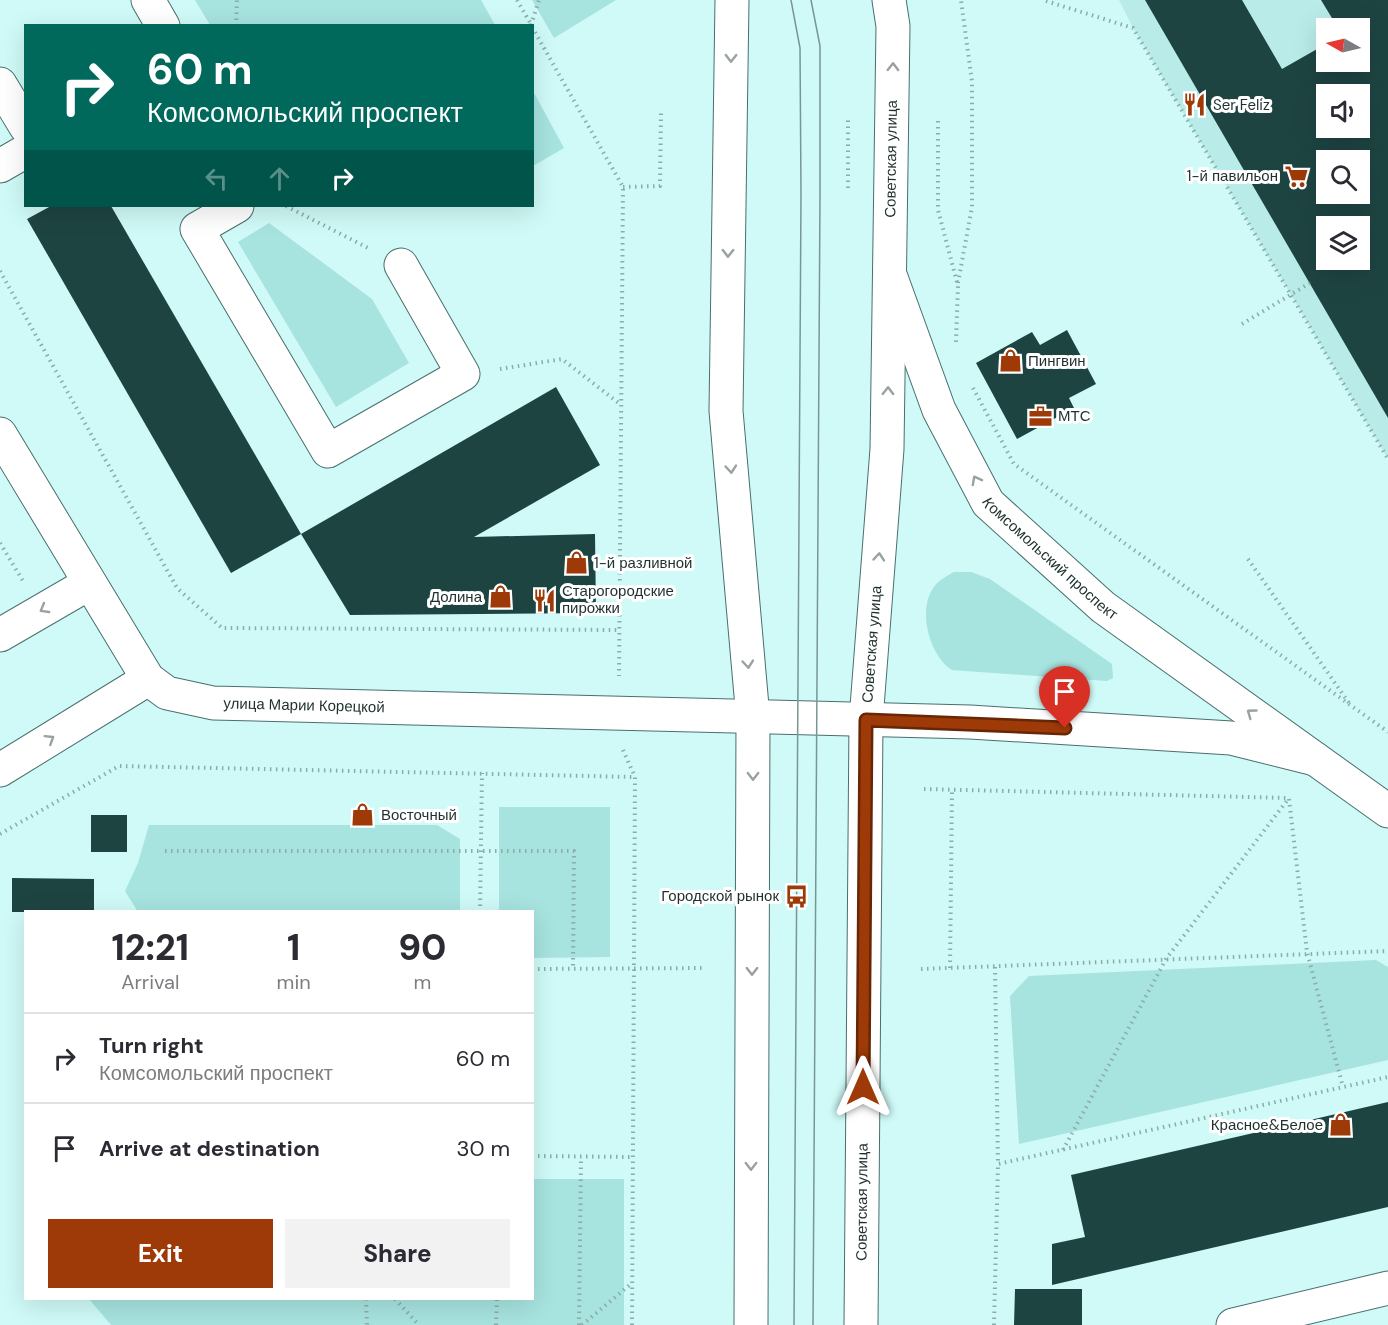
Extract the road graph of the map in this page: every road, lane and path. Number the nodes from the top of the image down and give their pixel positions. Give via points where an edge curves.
1 (148, 0) edge
2 (237, 0) edge
3 (517, 0) edge
4 (539, 0) edge
5 (732, 0) edge
6 (889, 0) edge
7 (961, 0) edge
8 (1046, 1) edge
9 (162, 24) edge
10 (236, 24) edge
11 (531, 24) edge
12 (533, 24) edge
13 (534, 30) edge
14 (0, 84) edge
15 (661, 111) dead end
16 (848, 116) dead end
17 (938, 121) dead end
18 (24, 124) edge
19 (24, 152) edge
20 (0, 166) edge
21 (623, 187) junction
22 (848, 188) dead end
23 (235, 207) edge
24 (288, 207) edge
25 (401, 265) joint
26 (0, 271) edge
27 (890, 273) junction
28 (1310, 283) dead end
29 (958, 286) junction
30 (1290, 294) junction
31 (1242, 324) dead end
32 (956, 344) dead end
33 (463, 374) junction
34 (972, 385) dead end
35 (621, 404) junction
36 (0, 434) edge
37 (1388, 459) edge
38 (0, 543) edge
39 (1248, 560) dead end
40 (23, 582) dead end
41 (88, 584) junction
42 (619, 630) junction
43 (0, 635) edge
44 (619, 676) dead end
45 (148, 679) junction
46 (1351, 706) junction
47 (753, 718) junction
48 (866, 720) junction
49 (1388, 732) edge
50 (622, 748) dead end
51 (1315, 759) junction
52 (0, 770) edge
53 (482, 773) junction
54 (635, 777) junction
55 (924, 789) dead end
56 (952, 790) junction
57 (1289, 798) junction
58 (1388, 811) edge
59 (0, 834) edge
60 (165, 851) dead end
61 (481, 852) junction
62 (480, 910) edge
63 (1388, 951) edge
64 (1307, 952) junction
65 (1166, 959) junction
66 (996, 967) junction
67 (634, 968) junction
68 (706, 968) dead end
69 (950, 968) junction
70 (534, 969) edge
71 (573, 969) junction
72 (921, 969) dead end
73 (1388, 1077) edge
74 (1343, 1088) junction
75 (1062, 1150) junction
76 (534, 1156) edge
77 (581, 1157) junction
78 (633, 1157) junction
79 (998, 1164) junction
80 (632, 1283) junction
81 (1388, 1288) edge
82 (366, 1300) edge
83 (395, 1300) edge
84 (497, 1300) edge
85 (367, 1325) edge
86 (419, 1325) edge
87 (496, 1325) edge
88 (581, 1325) edge
89 (632, 1325) edge
90 (751, 1325) edge
91 (861, 1325) edge
92 (994, 1325) edge
93 (1233, 1325) edge

1 - 9 main road
2 - 10 path
3 - 11 path
4 - 12 path
5 -> 47 main road via 726,411
27 -> 6 main road, Советская улица via 893,26
7 - 29 path via 972,82 972,207
8 - 30 path via 1133,28
13 - 21 path
14 - 18 main road
15 - 21 path via 660,186
16 - 22 path
17 - 29 path via 938,210
19 - 20 main road
21 - 35 path
23 - 33 main road via 197,229 328,451
24 - 25 path
25 - 33 main road
26 - 42 path via 177,588 222,628
48 -> 27 main road, Советская улица via 887,449
51 -> 27 main road, Комсомольский проспект via 1103,607 988,503 939,410
28 - 30 path
29 - 32 path
30 - 31 path
30 - 37 path
33 - 35 path via 562,359
34 - 46 path via 1014,464
35 - 42 path
36 - 41 main road, улица Марии Корецкой
38 - 40 path
39 - 46 path
41 -> 43 main road
41 - 45 main road, улица Марии Корецкой
42 - 44 path
45 - 47 main road, улица Марии Корецкой via 167,693 213,703
52 -> 45 main road
46 - 49 path
47 - 48 main road, улица Марии Корецкой
47 -> 90 main road
48 - 51 main road, Комсомольский проспект via 970,722 1231,738
48 - 91 main road, Советская улица
50 - 54 path
51 - 58 main road, Комсомольский проспект
53 - 54 path
53 - 59 path via 119,766
53 - 61 path
54 - 67 path
55 - 56 path
56 - 57 path
56 - 69 path
57 - 64 path
57 - 65 path
60 - 61 path
61 - 62 path
61 - 71 path via 574,851
63 - 64 path
64 - 65 path
64 - 74 path
65 - 66 path
65 - 75 path
66 - 69 path
66 - 79 path
67 - 68 path
67 - 71 path
67 - 78 path
69 - 72 path
70 - 71 path
73 - 74 path
74 - 75 path
75 - 79 path
76 - 77 path
77 - 78 path
77 - 88 path
78 - 80 path
79 - 92 path
80 - 88 path
80 - 89 path
81 - 93 main road
82 - 85 path
83 - 86 path
84 - 87 path

